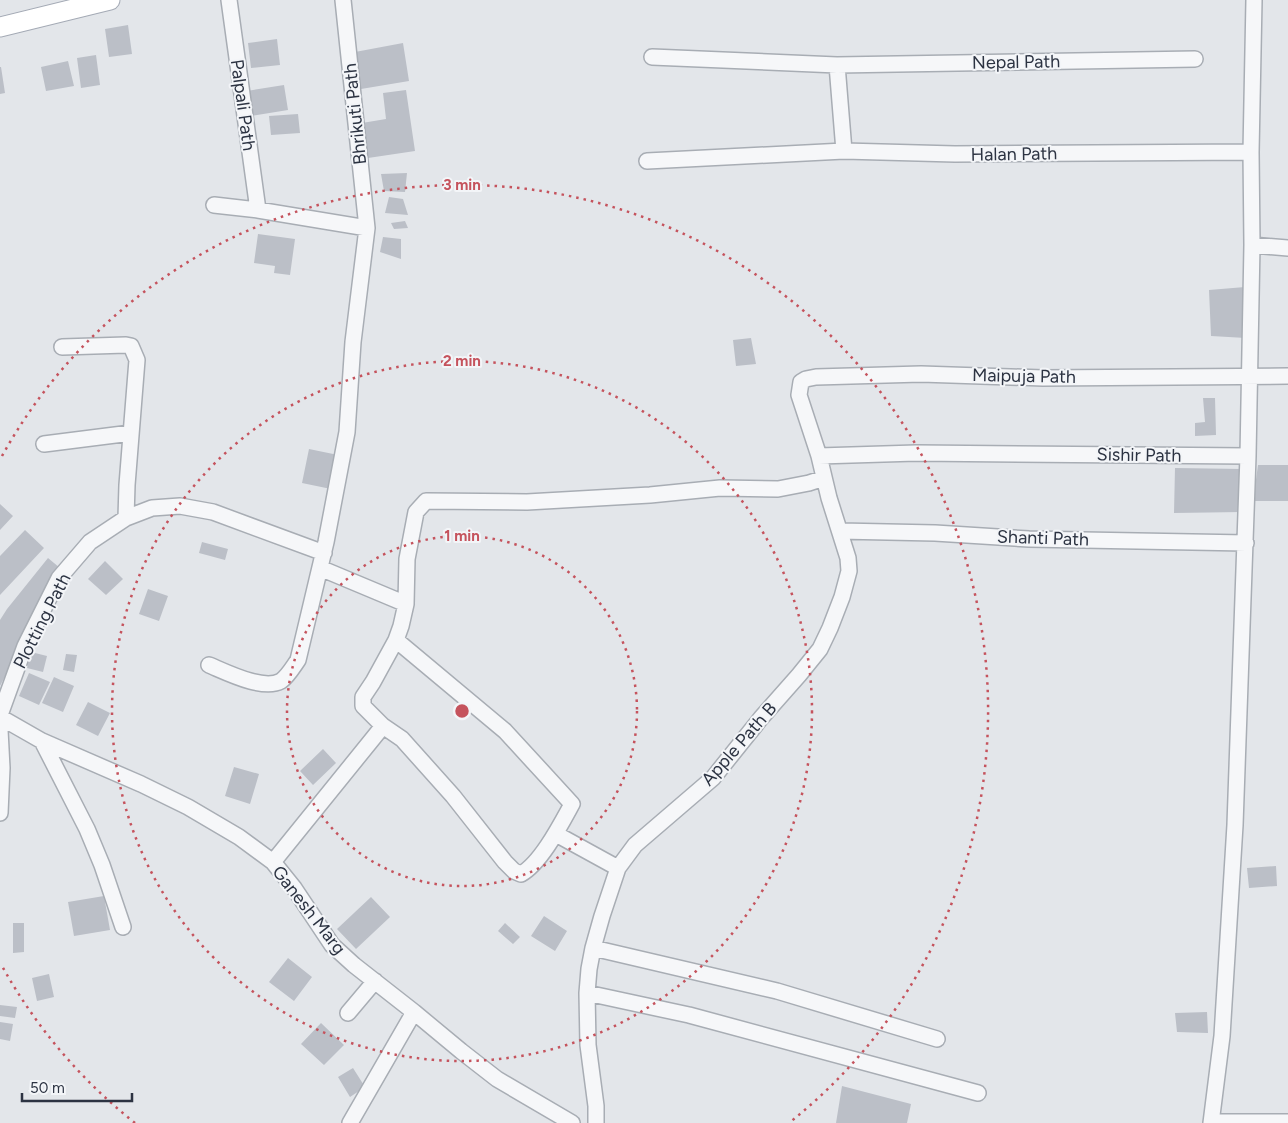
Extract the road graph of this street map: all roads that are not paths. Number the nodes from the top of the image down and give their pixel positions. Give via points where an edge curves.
1 (110, 0) edge
2 (229, 0) edge
3 (342, 0) edge
4 (1254, 0) edge
5 (0, 27) edge
6 (652, 57) dead end
7 (1194, 59) dead end
8 (837, 65) junction
9 (844, 151) junction
10 (1251, 152) junction
11 (647, 161) dead end
12 (214, 205) dead end
13 (258, 210) junction
14 (367, 228) junction
15 (1252, 245) junction
16 (1288, 248) edge
17 (62, 347) dead end
18 (1249, 376) junction
19 (1288, 376) edge
20 (801, 382) joint
21 (131, 433) junction
22 (44, 444) dead end
23 (819, 456) junction
24 (1248, 456) junction
25 (824, 478) junction
26 (126, 518) junction
27 (840, 531) junction
28 (1246, 542) junction
29 (324, 553) junction
30 (320, 568) junction
31 (406, 604) junction
32 (396, 640) junction
33 (209, 665) dead end
34 (0, 716) edge
35 (383, 726) junction
36 (0, 730) edge
37 (42, 741) junction
38 (0, 813) edge
39 (556, 834) junction
40 (272, 862) junction
41 (618, 868) junction
42 (123, 927) dead end
43 (593, 948) junction
44 (375, 981) junction
45 (587, 993) junction
46 (414, 1012) junction
47 (348, 1013) dead end
48 (937, 1039) dead end
49 (978, 1093) dead end
50 (1211, 1122) edge
51 (1288, 1122) edge
52 (350, 1123) edge
53 (572, 1123) edge
54 (596, 1123) edge

1 - 5 main road
2 - 13 street, Palpali Path
3 - 14 street, Bhrikuti Path
4 - 10 street
6 - 8 street, Nepal Path
7 - 8 street, Nepal Path
8 - 9 street
9 - 10 street, Halan Path via 955,154
9 - 11 street, Halan Path
10 - 15 street
12 - 13 street
13 - 14 street
14 - 29 street, Bhrikuti Path via 353,342 347,432
15 - 16 street
15 - 18 street
17 - 21 street via 131,346 137,360
18 - 19 street, Maipuja Path
18 - 20 street, Maipuja Path via 1043,378 921,374 816,377
18 - 24 street
20 - 23 street, Apple Path B via 799,395
21 - 22 street
21 - 26 street
23 - 24 street, Sishir Path via 916,453
23 - 25 street, Apple Path B
24 - 28 street
25 - 27 street, Apple Path B
25 - 31 street via 778,489 720,488 527,502 426,501 416,512 412,530 407,559
26 - 29 street, Plotting Path via 152,508 180,506 213,512
26 - 34 street, Plotting Path via 90,542 59,578 25,646
27 - 28 street, Shanti Path via 1029,539
27 - 41 street, Apple Path B via 849,571 820,649 713,778 635,845
28 - 50 street via 1235,826 1222,1036
29 - 30 street, Bhrikuti Path
30 - 31 street
30 - 33 street, Bhrikuti Path via 298,660 289,674 268,684
31 - 32 street
32 - 35 street via 363,697 363,706
32 - 39 street via 505,731 572,804
34 - 37 street, Ganesh Marg
35 - 39 street via 402,739 514,870 521,874 532,866
35 - 40 street
36 - 38 street
37 - 40 street, Ganesh Marg via 188,807 239,837
37 - 42 street via 87,829
39 - 41 street
40 - 44 street, Ganesh Marg via 294,888 332,945
41 - 43 street, Apple Path B
43 - 45 street, Apple Path B
43 - 48 street via 777,991
44 - 46 street, Ganesh Marg
44 - 47 street
45 - 49 street via 689,1015
45 - 54 street, Apple Path B via 588,1045
46 - 52 street
46 - 53 street, Ganesh Marg via 497,1079
50 - 51 street

